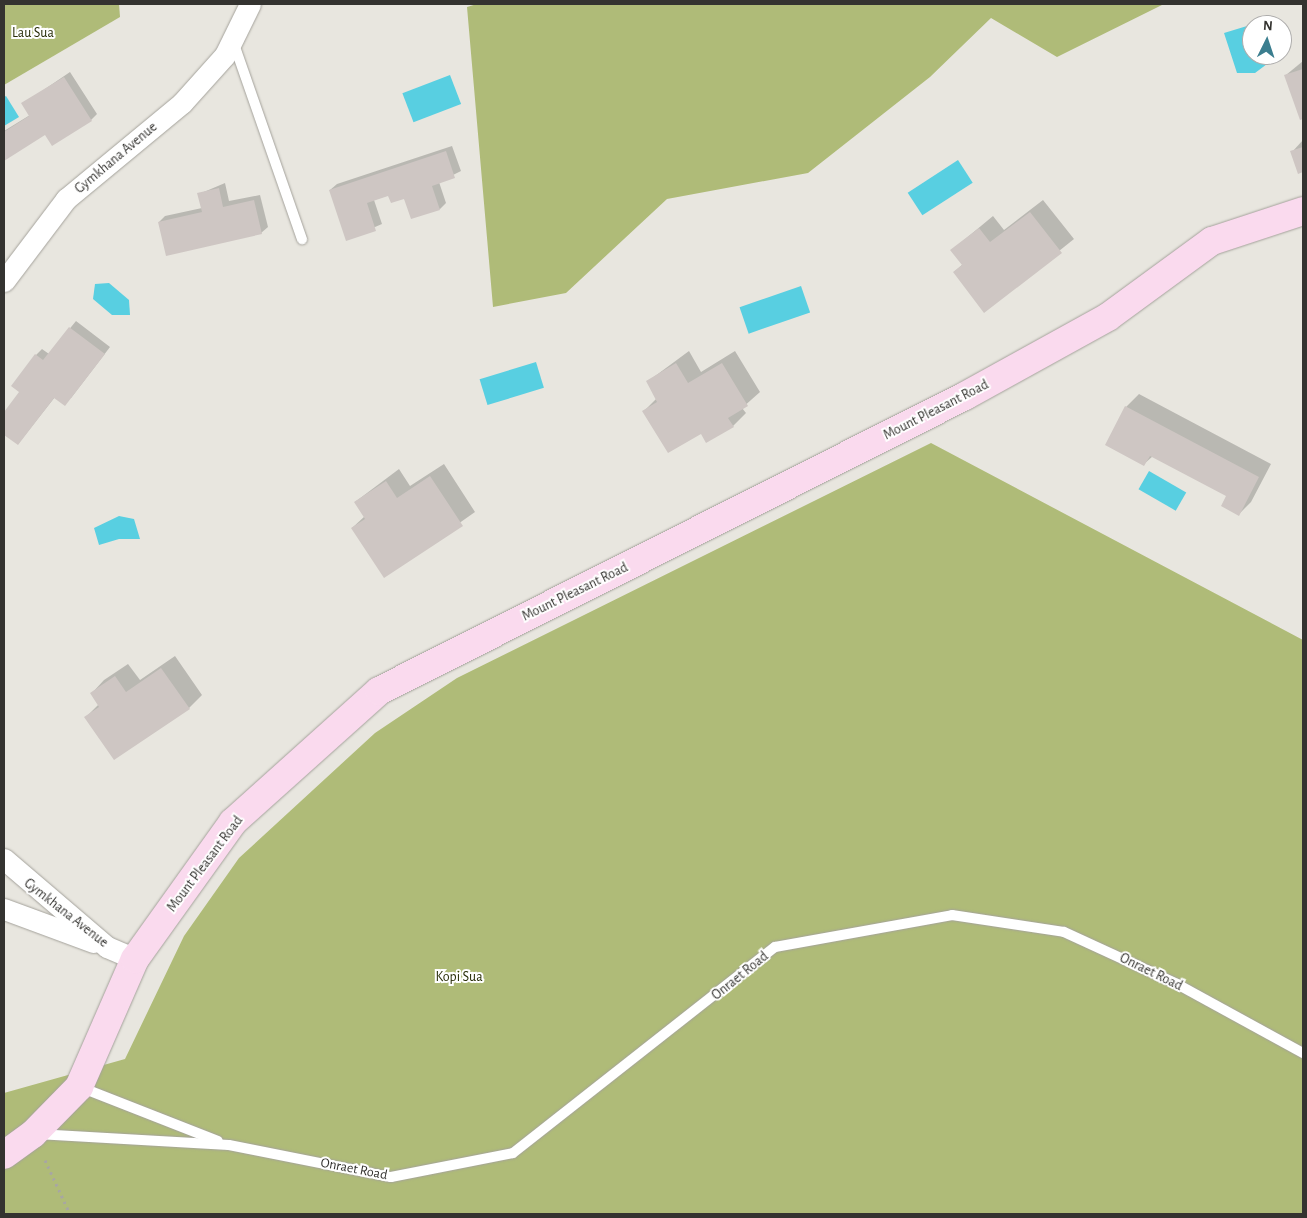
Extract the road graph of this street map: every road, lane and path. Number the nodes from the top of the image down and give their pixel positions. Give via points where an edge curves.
1 (250, 4) edge
2 (233, 40) junction
3 (1303, 211) edge
4 (302, 239) dead end
5 (4, 282) edge
6 (4, 859) edge
7 (4, 909) edge
8 (107, 947) junction
9 (135, 959) junction
10 (1303, 1054) edge
11 (79, 1087) junction
12 (34, 1134) junction
13 (228, 1145) junction
14 (4, 1155) edge
15 (70, 1214) edge

1 - 2 street, Gymkhana Avenue
2 - 4 lane
2 - 5 street, Gymkhana Avenue via 182,103 66,199
3 - 9 street, Mount Pleasant Road via 1212,242 1108,317 965,396 379,690 233,822
6 - 8 street, Gymkhana Avenue
7 - 8 street
8 - 9 street, Gymkhana Avenue
9 - 11 street, Mount Pleasant Road
10 - 13 lane, Onraet Road via 1176,984 1064,932 952,915 775,947 513,1153 391,1177
11 - 12 street, Mount Pleasant Road
11 - 13 lane, Onraet Road
12 - 13 lane, Onraet Road
12 - 14 street, Mount Pleasant Road
12 - 15 path

